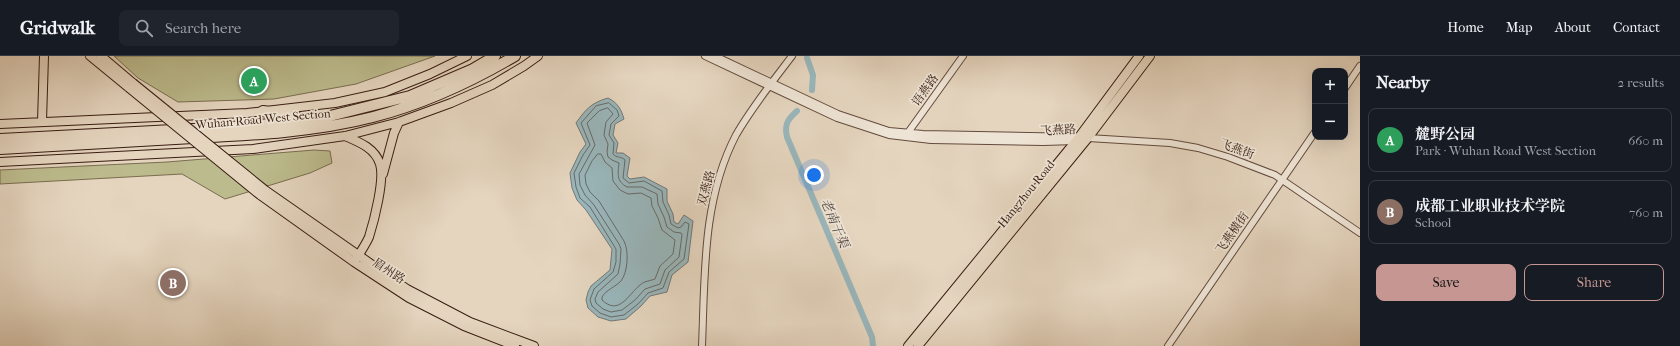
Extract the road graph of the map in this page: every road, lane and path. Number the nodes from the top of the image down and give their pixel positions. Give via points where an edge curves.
1 (44, 56) edge
2 (90, 56) edge
3 (101, 56) edge
4 (467, 56) edge
5 (495, 56) edge
6 (515, 56) edge
7 (538, 56) edge
8 (705, 56) edge
9 (715, 56) edge
10 (792, 56) edge
11 (963, 56) edge
12 (1139, 56) edge
13 (1150, 56) edge
14 (1360, 66) edge
15 (770, 84) junction
16 (1348, 84) edge
17 (131, 85) junction
18 (263, 111) junction
19 (42, 121) junction
20 (310, 121) junction
21 (399, 122) junction
22 (0, 124) edge
23 (907, 135) junction
24 (345, 136) junction
25 (1312, 136) edge
26 (1088, 138) junction
27 (0, 139) edge
28 (1076, 140) junction
29 (0, 149) edge
30 (0, 162) edge
31 (382, 178) junction
32 (1282, 180) junction
33 (263, 192) junction
34 (1360, 233) edge
35 (359, 255) junction
36 (354, 262) junction
37 (515, 346) edge
38 (534, 346) edge
39 (702, 346) edge
40 (908, 346) edge
41 (918, 346) edge
42 (1168, 346) edge

1 - 19 main road
2 - 17 main road
3 - 17 main road
4 - 18 main road via 385,92 335,103
5 - 20 highway, Wuhan Road West Section via 473,69 410,96
6 - 29 highway, Wuhan Road West Section via 477,78 416,103 374,117 332,126 248,135
7 - 21 main road via 492,85
8 - 15 street, 飞燕路
9 - 15 street, 飞燕路
10 - 15 street, 双燕路
11 - 23 street, 语燕路
12 - 28 main road, Hangzhou Road
13 - 26 main road, Hangzhou Road
14 - 16 street
15 - 23 street, 飞燕路 via 837,118 889,135
15 - 39 street, 双燕路 via 736,136 712,201 707,234
17 - 33 main road, bridge
18 - 19 main road
18 - 20 highway
19 - 22 main road
20 - 27 highway, Wuhan Road West Section
21 - 24 main road
21 - 31 main road
23 - 28 street, 飞燕路
24 - 30 main road via 253,149
24 - 31 main road via 367,147 375,155 380,164
25 - 32 street, 飞燕横街
26 - 28 street, 飞燕路
26 - 32 street, 飞燕街 via 1170,143 1198,148 1228,157
26 - 41 main road, Hangzhou Road
28 - 40 main road, Hangzhou Road
31 - 35 main road via 369,237
32 - 34 street, 飞燕街
32 - 42 street, 飞燕横街
33 - 35 main road
33 - 36 main road, 眉州路
35 - 36 main road
35 - 38 main road via 407,289 470,322
36 - 37 main road, 眉州路 via 409,298 464,326

